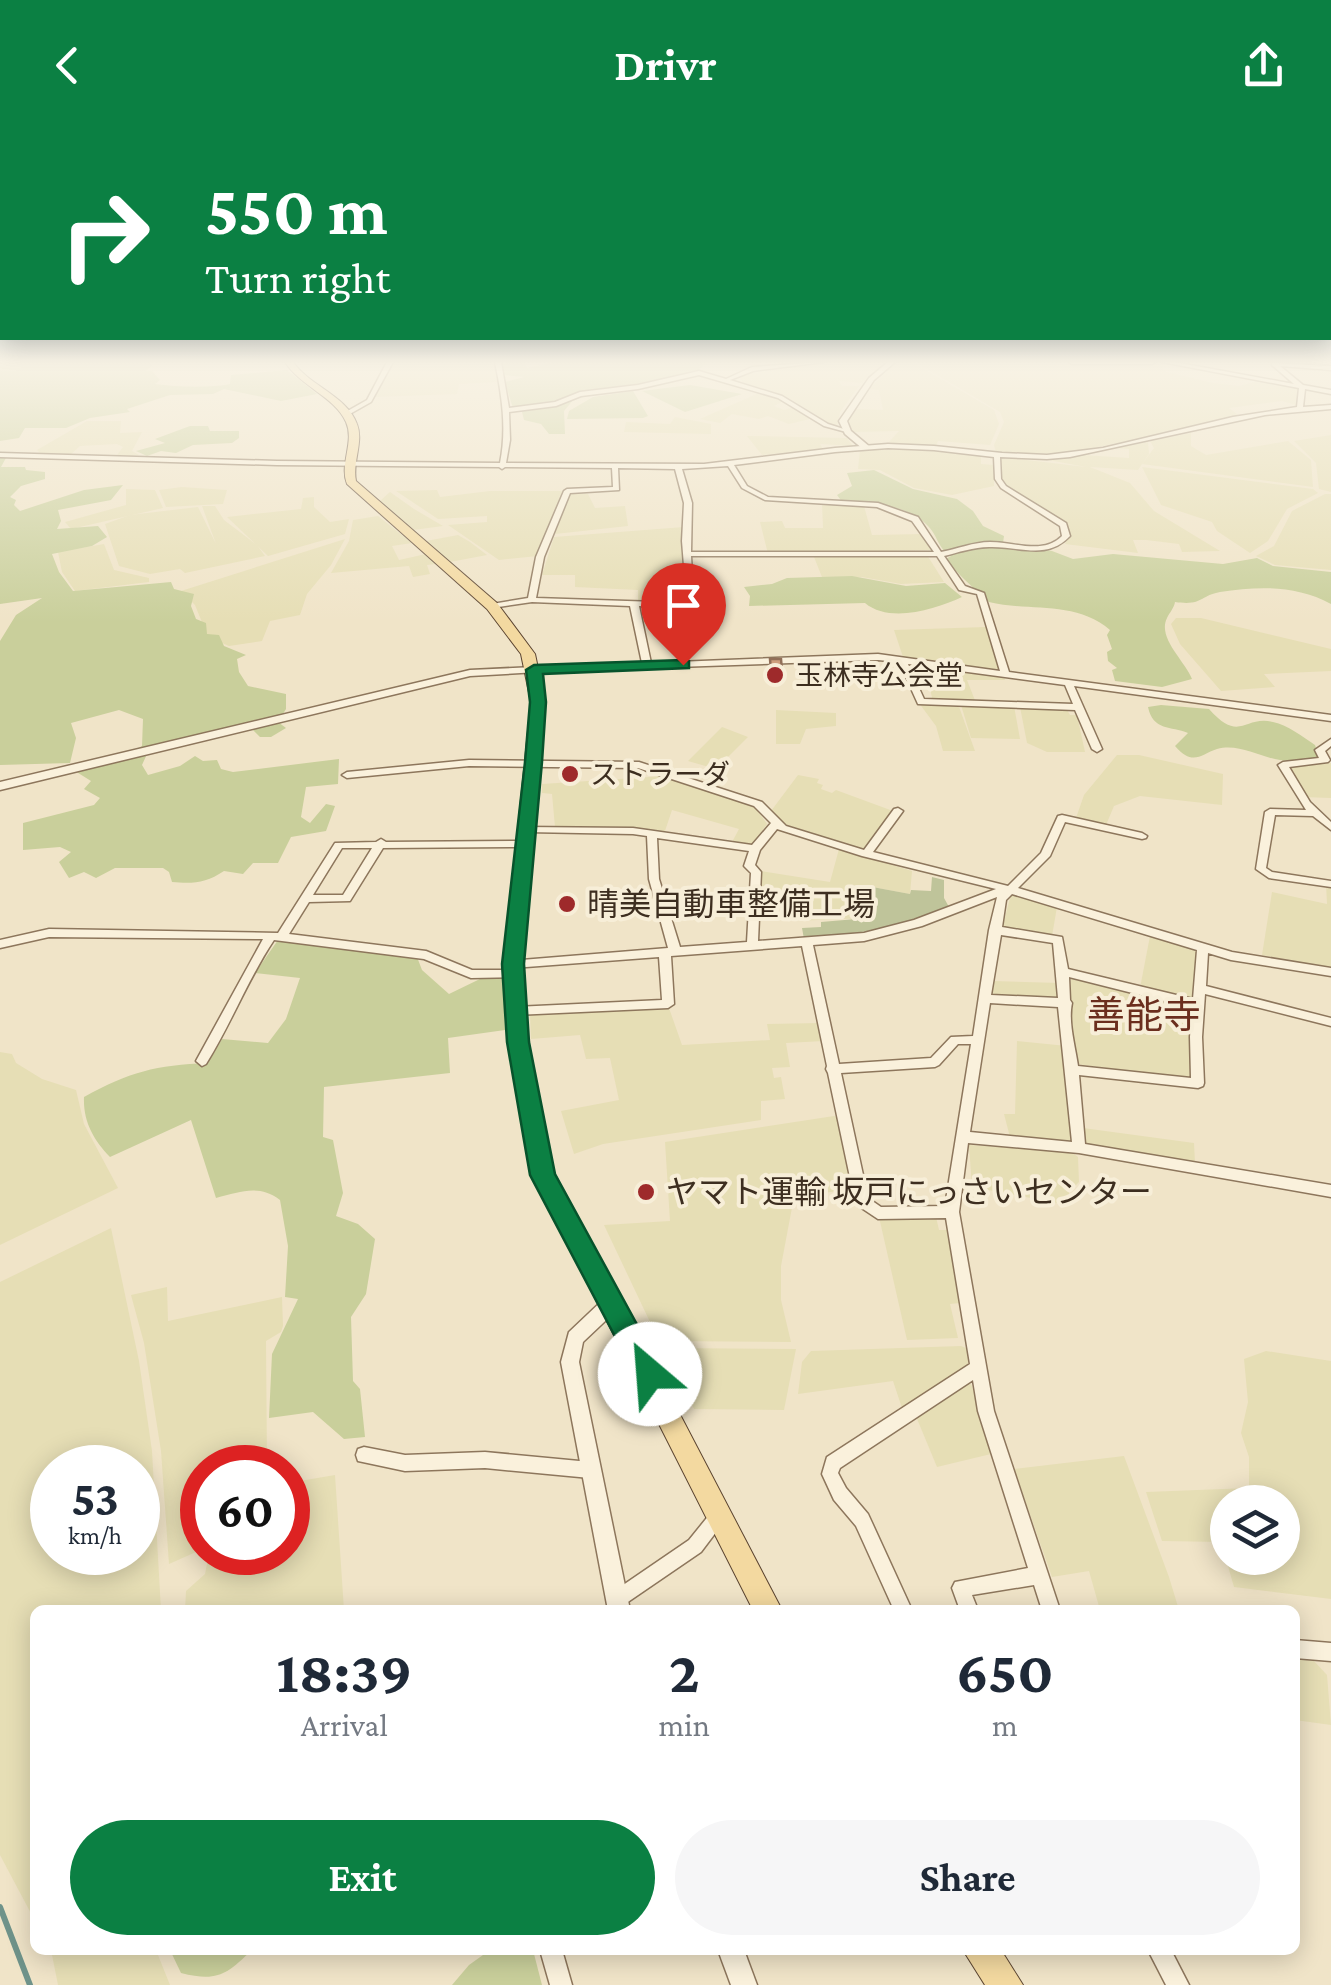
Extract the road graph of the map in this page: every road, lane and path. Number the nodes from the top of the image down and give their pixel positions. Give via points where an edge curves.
1 (350, 449) edge
2 (507, 449) edge
3 (851, 449) edge
4 (935, 449) edge
5 (1103, 449) edge
6 (0, 454) edge
7 (997, 454) junction
8 (347, 464) junction
9 (731, 466) junction
10 (502, 467) junction
11 (615, 467) junction
12 (678, 467) junction
13 (939, 553) junction
14 (687, 554) junction
15 (532, 600) junction
16 (634, 604) junction
17 (492, 606) junction
18 (902, 660) junction
19 (647, 666) junction
20 (534, 670) junction
21 (1005, 674) junction
22 (1068, 682) junction
23 (1079, 707) junction
24 (1331, 718) edge
25 (1331, 742) edge
26 (1097, 749) dead end
27 (534, 762) junction
28 (347, 775) dead end
29 (0, 786) edge
30 (898, 811) dead end
31 (1315, 815) junction
32 (1331, 817) edge
33 (776, 824) junction
34 (1331, 827) edge
35 (652, 835) junction
36 (526, 836) junction
37 (1142, 836) dead end
38 (381, 842) junction
39 (755, 849) junction
40 (866, 854) junction
41 (1331, 884) edge
42 (1008, 888) junction
43 (306, 898) junction
44 (994, 930) junction
45 (276, 936) junction
46 (807, 942) junction
47 (0, 944) edge
48 (752, 947) junction
49 (1203, 948) junction
50 (670, 952) junction
51 (513, 969) junction
52 (1066, 972) junction
53 (1331, 972) edge
54 (1200, 989) junction
55 (985, 998) junction
56 (1066, 1003) junction
57 (1199, 1005) junction
58 (516, 1010) junction
59 (1331, 1022) edge
60 (980, 1040) junction
61 (202, 1061) dead end
62 (832, 1069) junction
63 (1074, 1070) junction
64 (963, 1137) junction
65 (1079, 1148) junction
66 (1331, 1191) edge
67 (952, 1212) junction
68 (613, 1302) junction
69 (978, 1368) junction
70 (364, 1455) dead end
71 (590, 1470) junction
72 (721, 1513) junction
73 (1038, 1574) junction
74 (617, 1605) edge
75 (766, 1605) edge
76 (901, 1605) edge
77 (967, 1605) edge
78 (1049, 1605) edge
79 (1300, 1650) edge
80 (1331, 1652) edge
81 (552, 1955) edge
82 (733, 1955) edge
83 (984, 1955) edge
84 (1162, 1955) edge
85 (561, 1985) edge
86 (744, 1985) edge
87 (1006, 1985) edge
88 (1178, 1985) edge

1 - 8 main road
2 - 10 street
3 - 9 street
4 - 7 street
5 - 7 street via 1044,457
6 - 8 street
7 - 13 street via 1003,486 1063,525 1063,542 1045,549 988,544
8 - 10 street
8 - 17 main road via 353,485
9 - 12 street
9 - 13 street via 744,487 767,499 878,506 915,519
10 - 11 street
11 - 12 street
11 - 15 street via 616,489 565,493
12 - 14 street via 688,503
13 - 14 street
13 - 21 street via 962,588 980,593
14 - 16 street via 691,606
15 - 16 street
15 - 17 street
16 - 19 street
17 - 20 main road via 518,635
18 - 19 street
18 - 21 street
18 - 23 street via 921,702
19 - 20 street
20 - 27 main road
20 - 29 street via 470,673
21 - 22 street
22 - 23 street
22 - 24 street
23 - 26 street
25 - 31 street via 1320,750 1325,760 1283,765
27 - 28 street
27 - 33 street via 651,768 758,804
27 - 36 main road
30 - 40 street
31 - 32 street
31 - 34 street
31 - 41 street via 1270,812 1261,869
33 - 39 street
33 - 40 street
35 - 36 street via 603,828
35 - 39 street
35 - 50 street via 656,896
36 - 38 street
36 - 51 main road
37 - 42 street via 1062,818 1046,854
38 - 43 street via 340,845
38 - 43 street via 346,899
39 - 48 street via 749,866 756,872
40 - 42 street
42 - 44 street
42 - 46 street via 884,934
42 - 49 street
43 - 45 street
44 - 52 street via 1058,940
44 - 55 street
45 - 47 street via 50,932
45 - 51 street via 426,955 471,974
45 - 61 street via 244,975 227,1022
46 - 48 street
46 - 62 street
48 - 50 street
49 - 53 street
49 - 54 street
50 - 51 street
50 - 58 street via 668,1004
51 - 58 main road
52 - 56 street
52 - 57 street
54 - 57 street
54 - 59 street
55 - 56 street
55 - 60 street
56 - 63 street
57 - 63 street via 1198,1083
58 - 68 main road via 542,1175
60 - 62 street via 955,1040 928,1064
60 - 64 street
62 - 67 street via 862,1201 878,1214
63 - 65 street
64 - 65 street
64 - 67 street
65 - 66 street
67 - 69 street
68 - 71 street via 584,1326 571,1348
68 - 72 main road
69 - 73 street via 992,1436
69 - 76 street via 833,1463 830,1474 862,1520
70 - 71 street via 406,1463 485,1460
71 - 74 street
72 - 74 street via 695,1546
72 - 75 main road
73 - 77 street via 961,1588
73 - 78 street
79 - 80 street
81 - 85 street
82 - 86 street
83 - 87 main road
84 - 88 street

